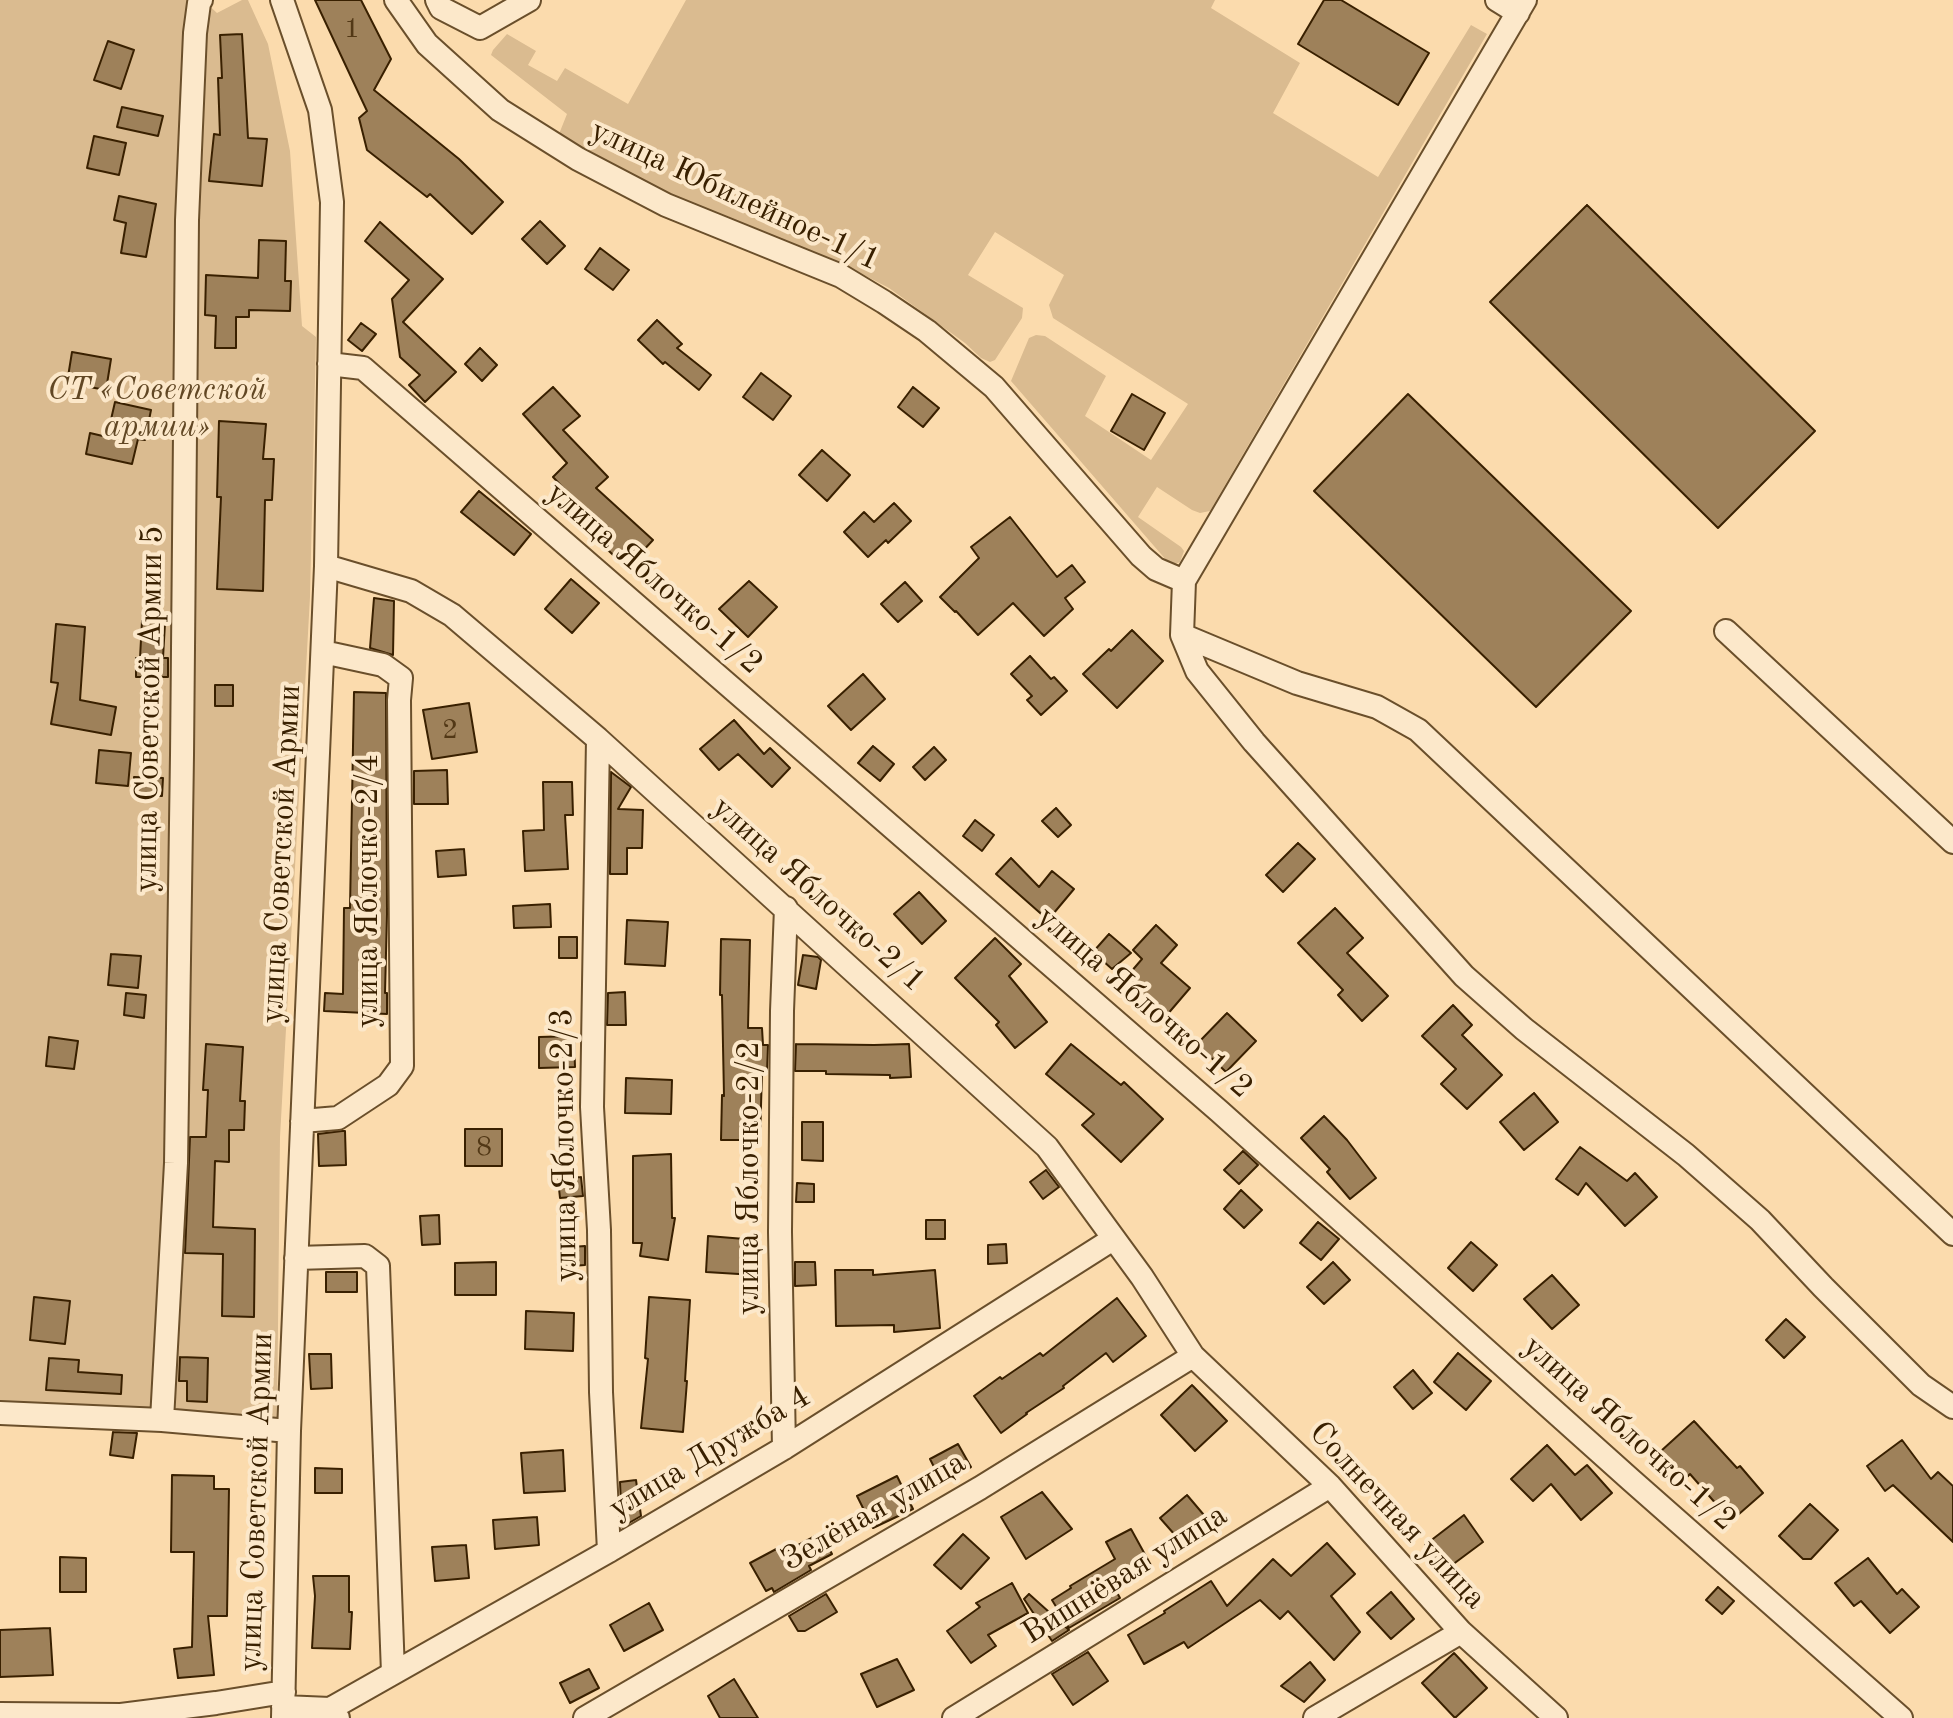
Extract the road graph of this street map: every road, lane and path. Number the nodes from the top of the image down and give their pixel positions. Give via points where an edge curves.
1 (201, 0) edge
2 (282, 0) edge
3 (396, 0) edge
4 (437, 0) edge
5 (529, 0) edge
6 (1497, 0) edge
7 (1522, 6) edge
8 (329, 364) junction
9 (326, 566) junction
10 (1184, 581) junction
11 (1726, 631) dead end
12 (1182, 635) junction
13 (323, 652) junction
14 (598, 739) junction
15 (1953, 842) edge
16 (786, 908) junction
17 (302, 1121) junction
18 (1953, 1234) edge
19 (1113, 1239) junction
20 (296, 1258) junction
21 (1193, 1356) junction
22 (1953, 1407) edge
23 (0, 1413) edge
24 (162, 1420) junction
25 (289, 1431) junction
26 (784, 1448) junction
27 (1330, 1486) junction
28 (609, 1551) junction
29 (1461, 1632) junction
30 (393, 1673) junction
31 (283, 1706) edge
32 (334, 1713) edge
33 (0, 1714) edge
34 (585, 1718) edge
35 (954, 1718) edge
36 (1315, 1718) edge
37 (1556, 1718) edge
38 (1901, 1718) edge

1 - 24 street, улица Советской Армии 5 via 187,220 176,1163
2 - 8 street, улица Советской Армии via 320,110 332,202
3 - 10 street, улица Юбилейное-1/1 via 427,44 500,110 578,159 666,205 841,276 927,331 994,387 1141,556
4 - 5 street via 441,8 480,28
6 - 7 street
7 - 10 street
8 - 9 street, улица Советской Армии
8 - 38 street, улица Яблочко-1/2 via 363,368 1219,1111
9 - 13 street, улица Советской Армии
9 - 14 street, улица Яблочко-2/1 via 411,591 452,615
10 - 12 street
11 - 15 street
12 - 18 street via 1297,683 1377,707 1418,730
12 - 22 street via 1197,671 1254,742 1464,976 1708,1173 1921,1385
13 - 17 street, улица Советской Армии
13 - 17 street, улица Яблочко-2/4 via 383,665 401,678 402,1066 388,1085 338,1118
14 - 16 street, улица Яблочко-2/1
14 - 28 street, улица Яблочко-2/3 via 592,1107
16 - 19 street, улица Яблочко-2/1 via 1047,1147
16 - 26 street, улица Яблочко-2/2 via 780,1232
17 - 20 street, улица Советской Армии
19 - 21 street, улица Яблочко-2/1
19 - 26 street, улица Дружба 4
20 - 25 street, улица Советской Армии
20 - 30 street via 365,1256 378,1266
21 - 27 street, Солнечная улица
21 - 34 street, Зелёная улица via 980,1488
23 - 24 street
24 - 25 street
25 - 31 street, улица Советской Армии
26 - 28 street, улица Дружба 4
27 - 29 street, Солнечная улица
27 - 35 street, Вишнёвая улица
28 - 30 street, улица Дружба 4
29 - 36 street
29 - 37 street, Солнечная улица
30 - 32 street, улица Дружба 4
31 - 32 street
31 - 33 street via 216,1703 121,1715

